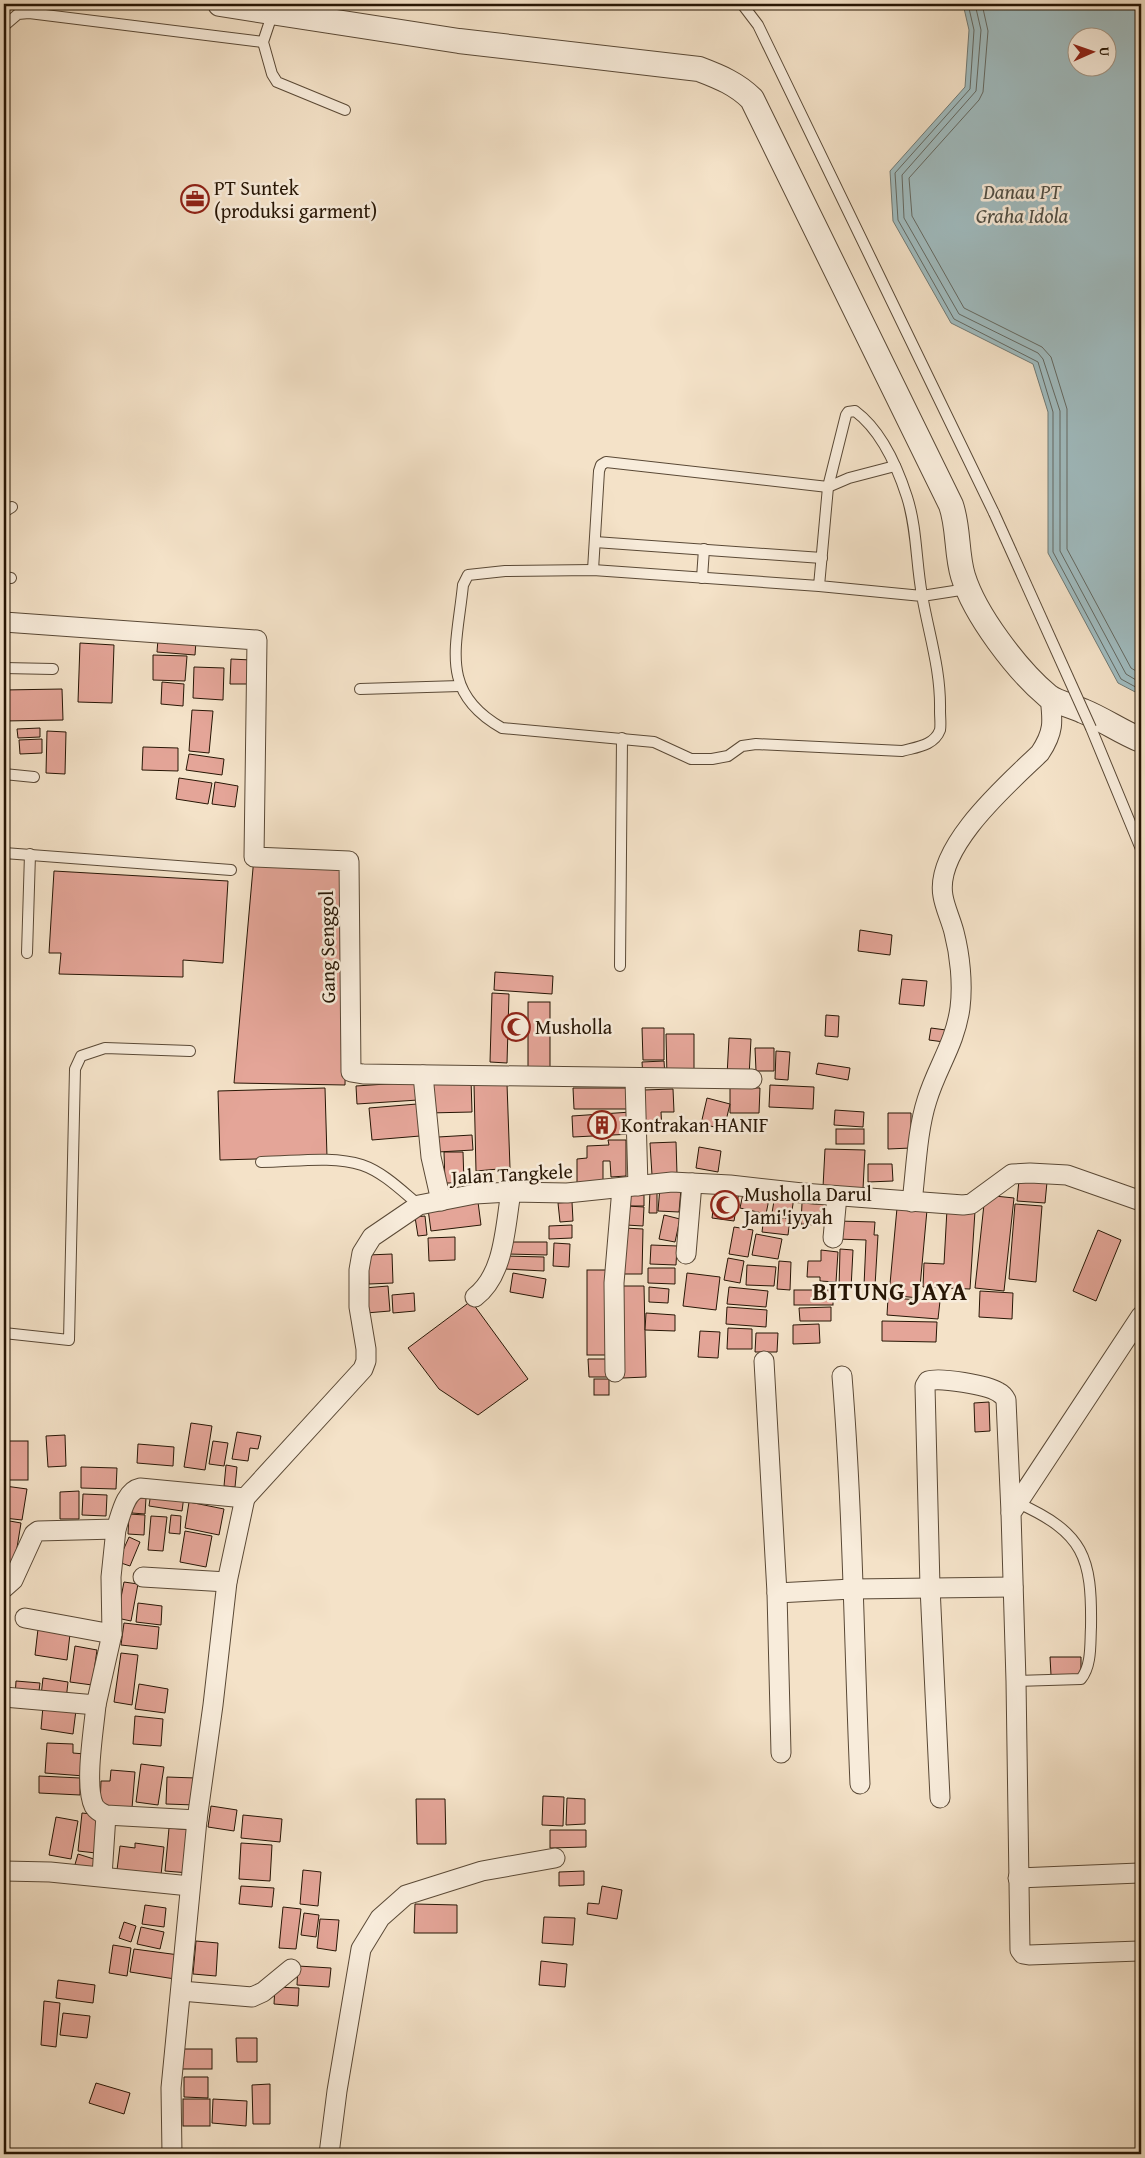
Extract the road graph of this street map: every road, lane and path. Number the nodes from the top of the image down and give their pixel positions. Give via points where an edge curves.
1 (220, 4) edge
2 (742, 4) edge
3 (274, 11) junction
4 (4, 26) edge
5 (264, 42) junction
6 (345, 110) dead end
7 (895, 466) junction
8 (828, 487) junction
9 (595, 542) junction
10 (704, 549) junction
11 (822, 558) junction
12 (593, 570) junction
13 (702, 578) junction
14 (819, 586) junction
15 (967, 589) junction
16 (922, 596) junction
17 (4, 622) edge
18 (4, 668) edge
19 (54, 669) dead end
20 (460, 686) junction
21 (360, 689) dead end
22 (1050, 698) junction
23 (622, 738) junction
24 (1141, 740) edge
25 (4, 774) edge
26 (34, 777) dead end
27 (1141, 849) edge
28 (4, 853) edge
29 (30, 854) junction
30 (232, 870) dead end
31 (27, 953) dead end
32 (620, 966) dead end
33 (190, 1051) dead end
34 (424, 1075) junction
35 (634, 1079) junction
36 (752, 1079) dead end
37 (261, 1162) dead end
38 (692, 1183) junction
39 (630, 1187) junction
40 (511, 1192) junction
41 (836, 1196) junction
42 (441, 1201) junction
43 (1141, 1201) edge
44 (912, 1202) junction
45 (419, 1205) junction
46 (833, 1238) dead end
47 (686, 1254) dead end
48 (475, 1297) dead end
49 (1141, 1316) edge
50 (4, 1333) edge
51 (764, 1361) dead end
52 (615, 1372) dead end
53 (842, 1376) dead end
54 (245, 1498) junction
55 (1015, 1508) junction
56 (116, 1529) junction
57 (143, 1577) dead end
58 (227, 1582) junction
59 (1013, 1586) junction
60 (930, 1587) junction
61 (4, 1588) edge
62 (852, 1589) junction
63 (777, 1593) junction
64 (25, 1618) dead end
65 (112, 1634) junction
66 (1016, 1681) junction
67 (4, 1697) edge
68 (96, 1705) junction
69 (781, 1753) dead end
70 (860, 1784) dead end
71 (940, 1798) dead end
72 (106, 1815) junction
73 (197, 1820) junction
74 (555, 1858) dead end
75 (4, 1871) edge
76 (1139, 1873) dead end
77 (102, 1876) junction
78 (1018, 1878) junction
79 (190, 1886) junction
80 (1139, 1951) dead end
81 (290, 1969) dead end
82 (181, 1992) junction
83 (172, 2154) edge
84 (329, 2154) edge

1 - 3 street
2 - 27 lane, bridge via 758,25 994,513 1091,728
3 - 5 lane
3 - 15 street via 459,41 699,69 741,88 752,99 951,505
4 - 5 lane via 18,14 29,13
5 - 6 lane via 277,82
7 - 8 lane
7 - 8 lane via 871,424 855,411 850,411 846,415
7 - 16 lane via 907,499
8 - 9 lane via 606,462 599,472
8 - 11 lane
9 - 10 lane
9 - 12 lane
10 - 11 lane
10 - 13 lane
11 - 14 lane
12 - 13 lane
12 - 20 lane via 505,571 468,575 463,586 455,668
13 - 14 lane
14 - 16 lane
15 - 16 lane
15 - 22 street via 1002,646
16 - 23 lane via 941,688 940,729 934,740 924,746 902,751 874,751 756,744 742,746 728,756 712,759 690,758 654,742
17 - 34 street, Gang Senggol via 257,640 254,857 348,861 351,1072
18 - 19 lane
20 - 21 lane
20 - 23 lane via 485,719 502,728
22 - 24 street
22 - 44 street via 1053,722 1049,739 1040,753 967,827 945,876 942,894 957,944 960,1007 954,1038 926,1101
23 - 32 lane
25 - 26 lane
28 - 29 lane
29 - 30 lane
29 - 31 lane
33 - 50 lane via 105,1048 81,1056 75,1068 69,1340
34 - 35 street, Gang Senggol
34 - 42 street via 431,1157
35 - 36 street, Gang Senggol
35 - 39 street
37 - 45 lane via 336,1161 362,1166 395,1185
38 - 39 street, Jalan Tangkele
38 - 41 street, Jalan Tangkele
38 - 47 street
39 - 40 street, Jalan Tangkele via 567,1193
39 - 52 street via 614,1283
40 - 42 street, Jalan Tangkele via 475,1194
40 - 48 street via 500,1256 492,1279
41 - 44 street, Jalan Tangkele
41 - 46 street
42 - 45 street, Jalan Tangkele
43 - 44 street, Jalan Tangkele via 1067,1175 1030,1173 1012,1174 971,1204
45 - 54 street, Jalan Tangkele via 372,1237 362,1254 358,1270 359,1307 366,1349 363,1369
49 - 55 street
51 - 63 street
53 - 62 street via 851,1499
54 - 56 street via 140,1488 129,1495
54 - 58 street
55 - 59 street
55 - 60 street via 1004,1396 997,1391 968,1384 936,1379 928,1381 925,1386
55 - 66 lane via 1036,1511 1068,1533 1080,1547 1087,1565 1091,1592 1090,1646 1086,1672 1081,1679
56 - 61 street via 38,1531 13,1580
56 - 65 street via 111,1577
57 - 58 street
58 - 73 street
59 - 60 street
59 - 66 street
60 - 62 street
60 - 71 street
62 - 63 street
62 - 70 street
63 - 69 street
64 - 65 street
65 - 68 street
66 - 78 street
67 - 68 street
68 - 72 street via 90,1778 93,1804
72 - 73 street
72 - 77 street
73 - 79 street
74 - 84 street via 482,1871 406,1895 380,1918 361,1950
75 - 77 street
76 - 78 street
77 - 79 street
78 - 80 street via 1020,1950 1024,1954
79 - 82 street
81 - 82 street via 252,1997
82 - 83 street via 171,2088

